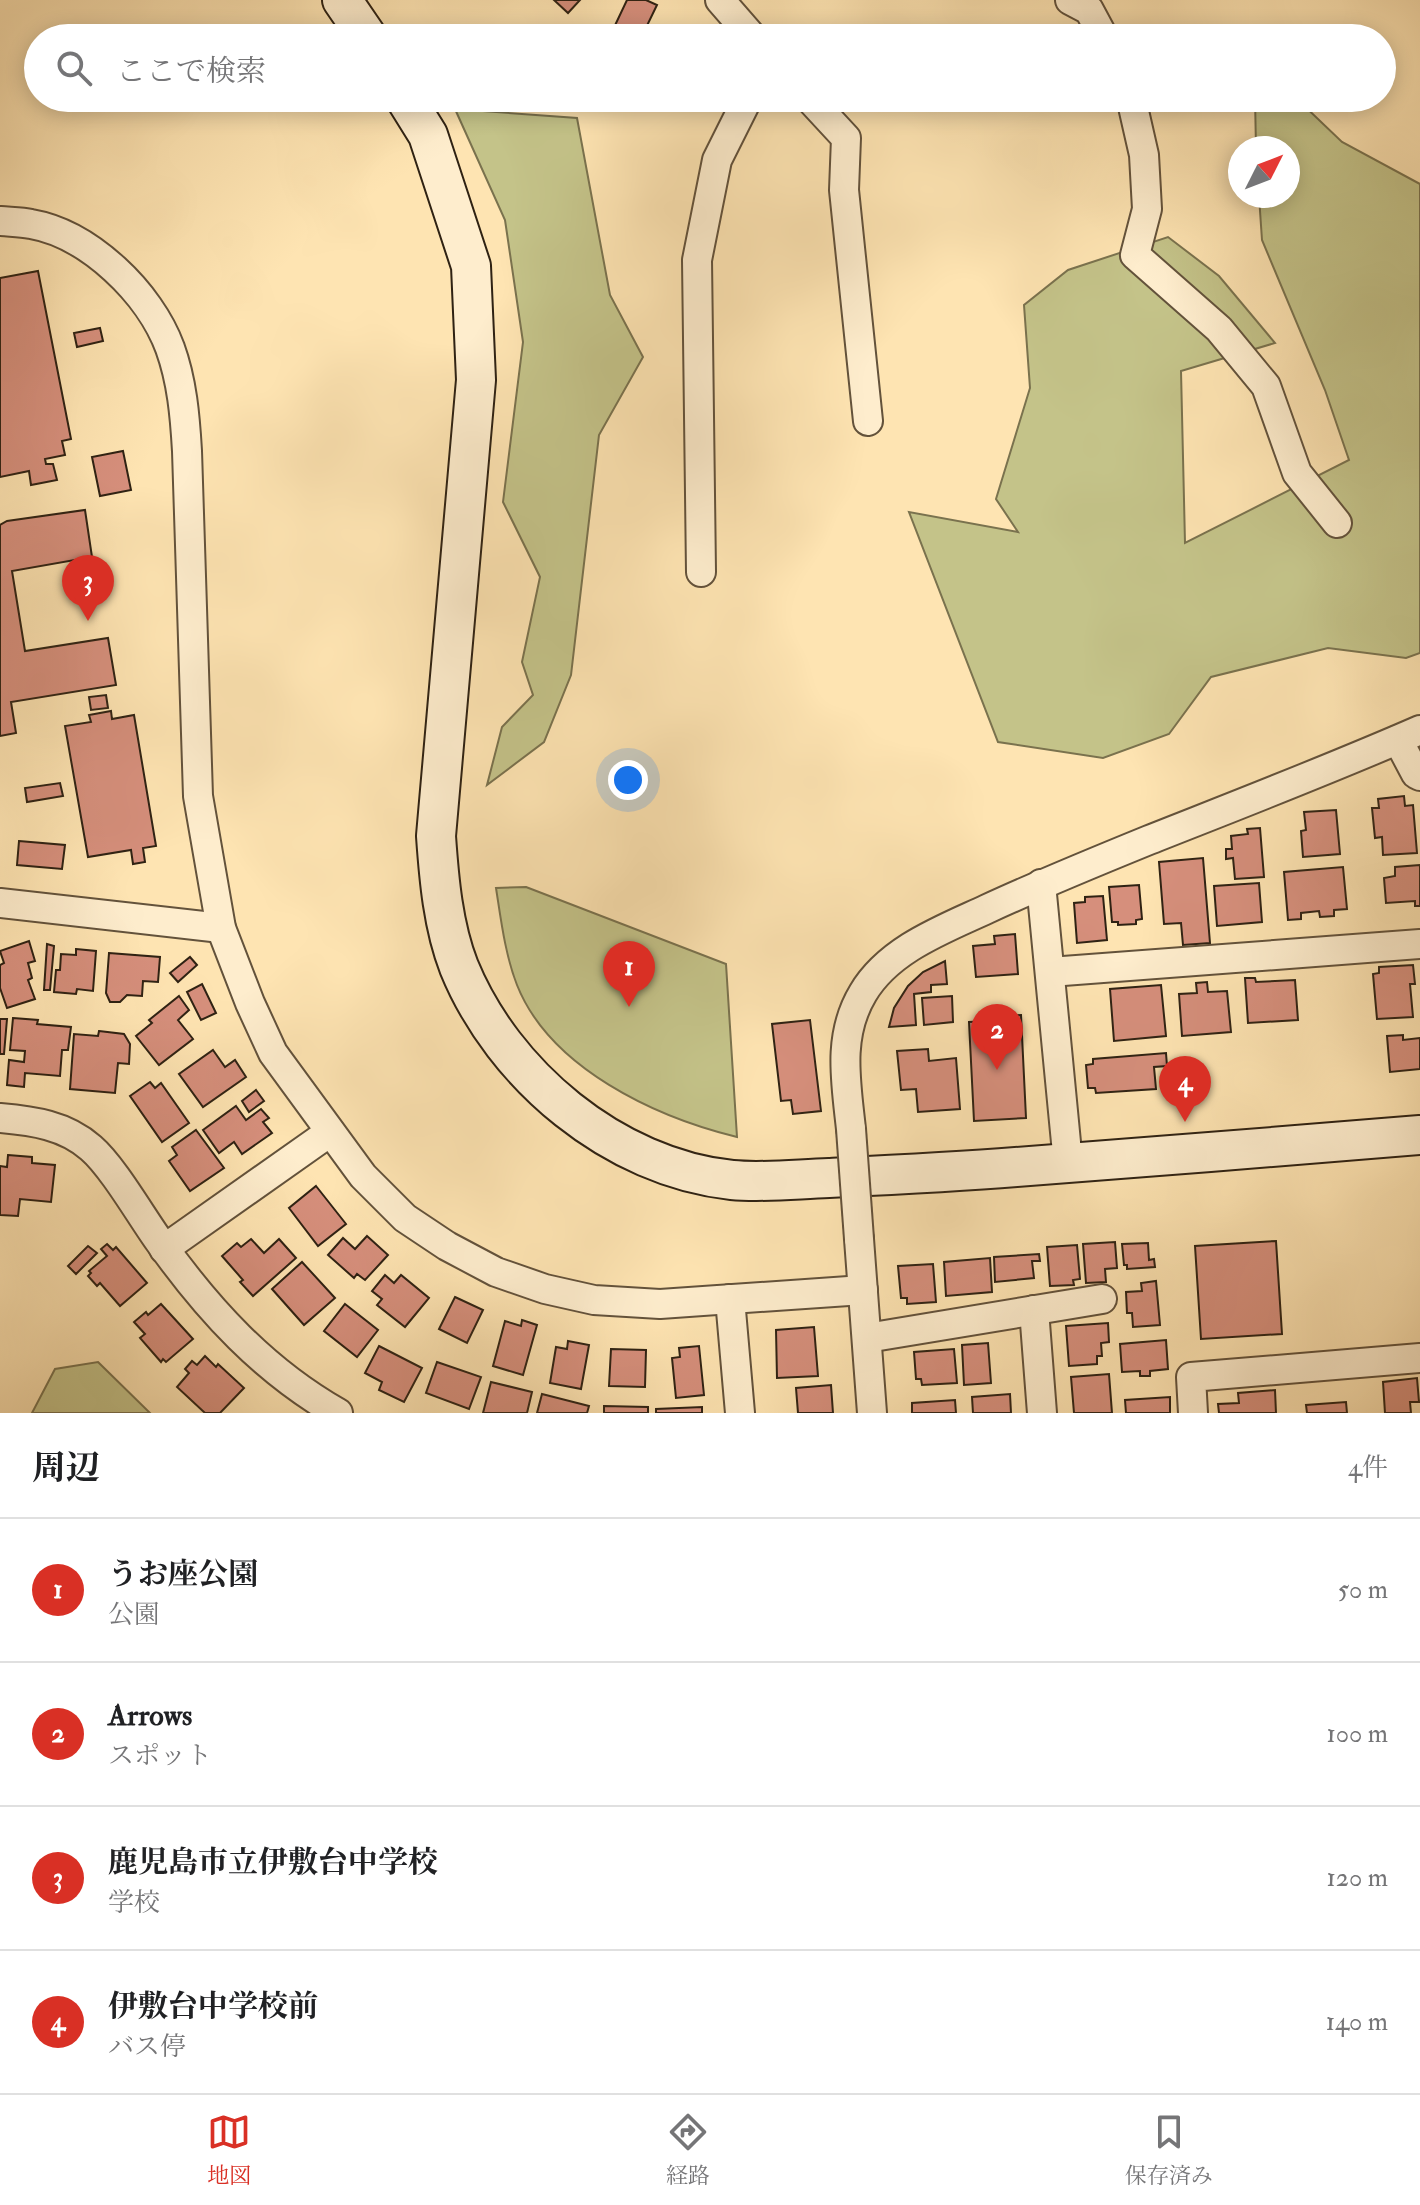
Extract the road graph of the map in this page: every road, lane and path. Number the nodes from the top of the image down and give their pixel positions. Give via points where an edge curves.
1 (342, 0) edge
2 (720, 0) edge
3 (1070, 0) edge
4 (358, 24) edge
5 (741, 24) edge
6 (1096, 24) edge
7 (414, 112) edge
8 (741, 112) edge
9 (822, 112) edge
10 (1134, 112) edge
11 (0, 221) edge
12 (868, 421) dead end
13 (1337, 523) dead end
14 (701, 572) dead end
15 (1409, 735) edge
16 (1420, 776) edge
17 (1041, 884) junction
18 (0, 903) edge
19 (221, 928) junction
20 (1420, 944) edge
21 (1050, 972) junction
22 (0, 1118) edge
23 (330, 1132) junction
24 (1420, 1135) edge
25 (1068, 1163) junction
26 (164, 1249) junction
27 (863, 1290) junction
28 (730, 1299) junction
29 (1102, 1299) dead end
30 (1034, 1310) junction
31 (867, 1338) junction
32 (1420, 1358) edge
33 (338, 1413) edge
34 (740, 1413) edge
35 (872, 1413) edge
36 (1042, 1413) edge
37 (1193, 1413) edge

1 - 4 street
2 - 5 street
3 - 6 street via 1089,10
7 - 25 street via 428,135 471,266 476,380 436,836 439,882 458,965 482,1013 542,1089 630,1151 670,1166 731,1180 777,1180
8 - 14 street via 717,160 697,260
9 - 12 street via 846,138 844,190
10 - 13 street via 1144,155 1147,209 1135,255 1219,329 1266,386 1297,473
11 - 19 street via 60,233 113,267 136,290 169,346 184,399 198,796
15 - 16 street
15 - 17 street
17 - 21 street
17 - 27 street, bridge via 906,950 864,991 845,1039
18 - 19 street
19 - 23 street via 273,1053
20 - 21 street
21 - 25 street
22 - 26 street via 51,1126 92,1148
23 - 26 street
23 - 28 street via 363,1176 405,1218 496,1272 594,1300 660,1304
24 - 25 street
26 - 33 street via 237,1337
27 - 28 street
27 - 31 street
28 - 34 street
29 - 30 street
30 - 31 street
30 - 36 street
31 - 35 street
32 - 37 street via 1191,1377

